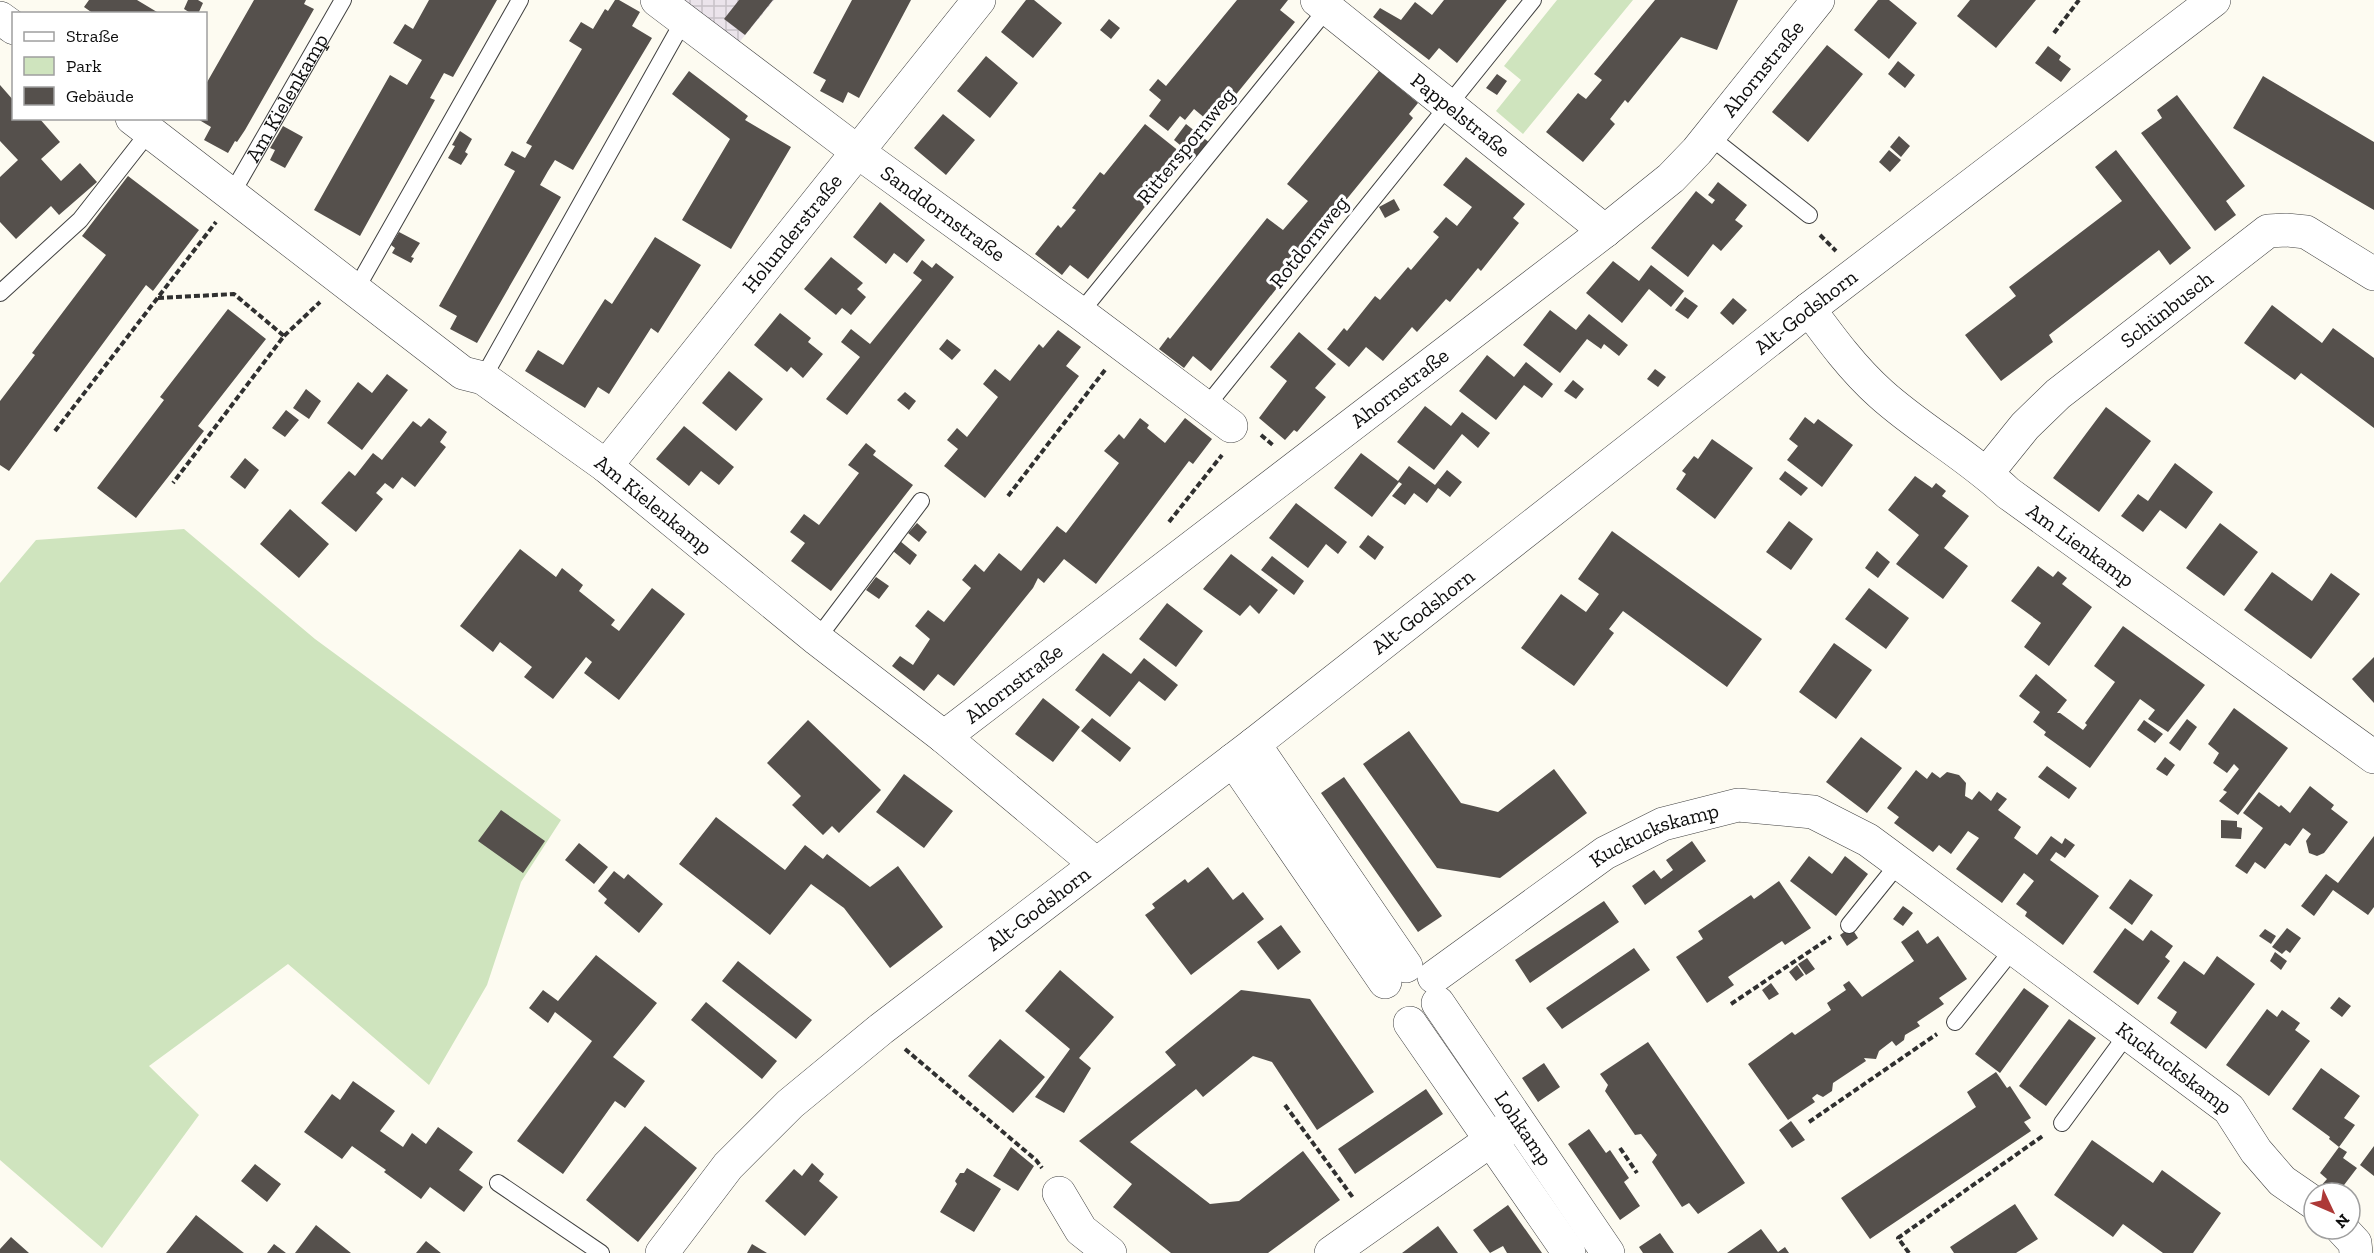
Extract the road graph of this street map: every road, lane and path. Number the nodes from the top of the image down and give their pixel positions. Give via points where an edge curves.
1 (343, 0) edge
2 (520, 0) edge
3 (657, 0) edge
4 (979, 0) edge
5 (1533, 0) edge
6 (1818, 0) edge
7 (2079, 0) edge
8 (2214, 0) edge
9 (1326, 3) edge
10 (684, 20) junction
11 (2054, 33) dead end
12 (1448, 105) junction
13 (140, 125) edge
14 (1709, 135) junction
15 (858, 152) junction
16 (233, 197) junction
17 (1809, 215) joint
18 (1605, 231) junction
19 (1857, 273) junction
20 (2374, 274) edge
21 (349, 286) junction
22 (0, 293) edge
23 (158, 298) junction
24 (1809, 309) junction
25 (1080, 313) junction
26 (284, 336) junction
27 (1123, 346) junction
28 (483, 378) junction
29 (1225, 423) junction
30 (55, 431) dead end
31 (1300, 465) junction
32 (606, 466) junction
33 (1987, 473) junction
34 (173, 483) dead end
35 (1008, 496) dead end
36 (921, 501) dead end
37 (1167, 524) dead end
38 (817, 639) junction
39 (944, 737) junction
40 (1243, 752) junction
41 (2374, 757) edge
42 (1899, 863) junction
43 (1096, 864) junction
44 (1849, 925) joint
45 (2014, 948) junction
46 (1416, 982) junction
47 (1731, 1004) dead end
48 (1955, 1022) joint
49 (1410, 1023) junction
50 (881, 1029) junction
51 (2128, 1033) junction
52 (1285, 1105) dead end
53 (1517, 1122) junction
54 (1809, 1122) dead end
55 (2062, 1123) joint
56 (1490, 1139) junction
57 (1620, 1148) dead end
58 (1637, 1173) dead end
59 (498, 1183) dead end
60 (1059, 1193) joint
61 (2302, 1195) edge
62 (1372, 1224) junction
63 (601, 1253) edge
64 (662, 1253) edge
65 (1110, 1253) edge
66 (1331, 1253) edge
67 (1569, 1253) edge
68 (1608, 1253) edge
69 (1909, 1253) edge

1 - 16 lane, Am Kielenkamp
2 - 21 lane
3 - 10 street, Sanddornstraße
4 - 15 street, Holunderstraße
5 - 12 lane, Rotdornweg
6 - 14 street, Ahornstraße
7 - 11 path
8 - 19 street, Alt-Godshorn
9 - 12 street, Pappelstraße
9 - 25 lane, Ritterspornweg
10 - 15 street, Sanddornstraße
10 - 28 lane
12 - 18 street, Pappelstraße
12 - 29 lane, Rotdornweg
13 - 16 street, Am Kielenkamp
13 - 22 lane via 80,220
14 - 17 lane
14 - 18 street, Ahornstraße via 1671,178
15 - 25 street, Sanddornstraße
15 - 32 street, Holunderstraße
16 - 21 street, Am Kielenkamp
16 - 23 path
17 - 19 path via 1817,231
18 - 31 street, Ahornstraße
19 - 24 street, Alt-Godshorn
20 - 33 street, Schünbusch via 2306,232 2268,231 2058,394 2025,426
21 - 26 path
21 - 28 street, Am Kielenkamp via 463,373
23 - 26 path via 234,294
23 - 30 path
24 - 33 street, Am Lienkamp via 1845,357 1881,394
24 - 40 street, Alt-Godshorn
25 - 27 street, Sanddornstraße
26 - 34 path
27 - 29 street, Sanddornstraße
27 - 35 path
28 - 32 street, Am Kielenkamp
29 - 31 path via 1248,425
29 - 37 path
31 - 39 street, Ahornstraße
32 - 38 street, Am Kielenkamp
33 - 41 street, Am Lienkamp via 2008,493
36 - 38 lane
38 - 39 street, Am Kielenkamp
39 - 43 street, Am Kielenkamp
40 - 43 street, Alt-Godshorn
40 - 46 street, Lohkamp
42 - 44 lane
42 - 45 street, Kuckuckskamp
42 - 46 street, Kuckuckskamp via 1868,840 1813,812 1738,805 1663,824 1605,853
43 - 50 street, Alt-Godshorn
44 - 47 path
45 - 48 lane
45 - 51 street, Kuckuckskamp
46 - 49 street via 1427,1017
46 - 49 street, Lohkamp via 1382,993 1393,1017
46 - 53 street, Lohkamp
48 - 54 path
49 - 56 street, Lohkamp
50 - 60 path via 1036,1160
50 - 64 street, Alt-Godshorn via 790,1104 728,1166
51 - 55 lane
51 - 61 street, Kuckuckskamp via 2229,1109 2256,1151 2282,1181
52 - 62 path
53 - 56 street
53 - 68 street, Lohkamp
55 - 69 path via 1898,1238
56 - 62 street
56 - 67 street, Lohkamp
57 - 58 path
59 - 63 lane
60 - 65 street via 1081,1230
62 - 66 street

